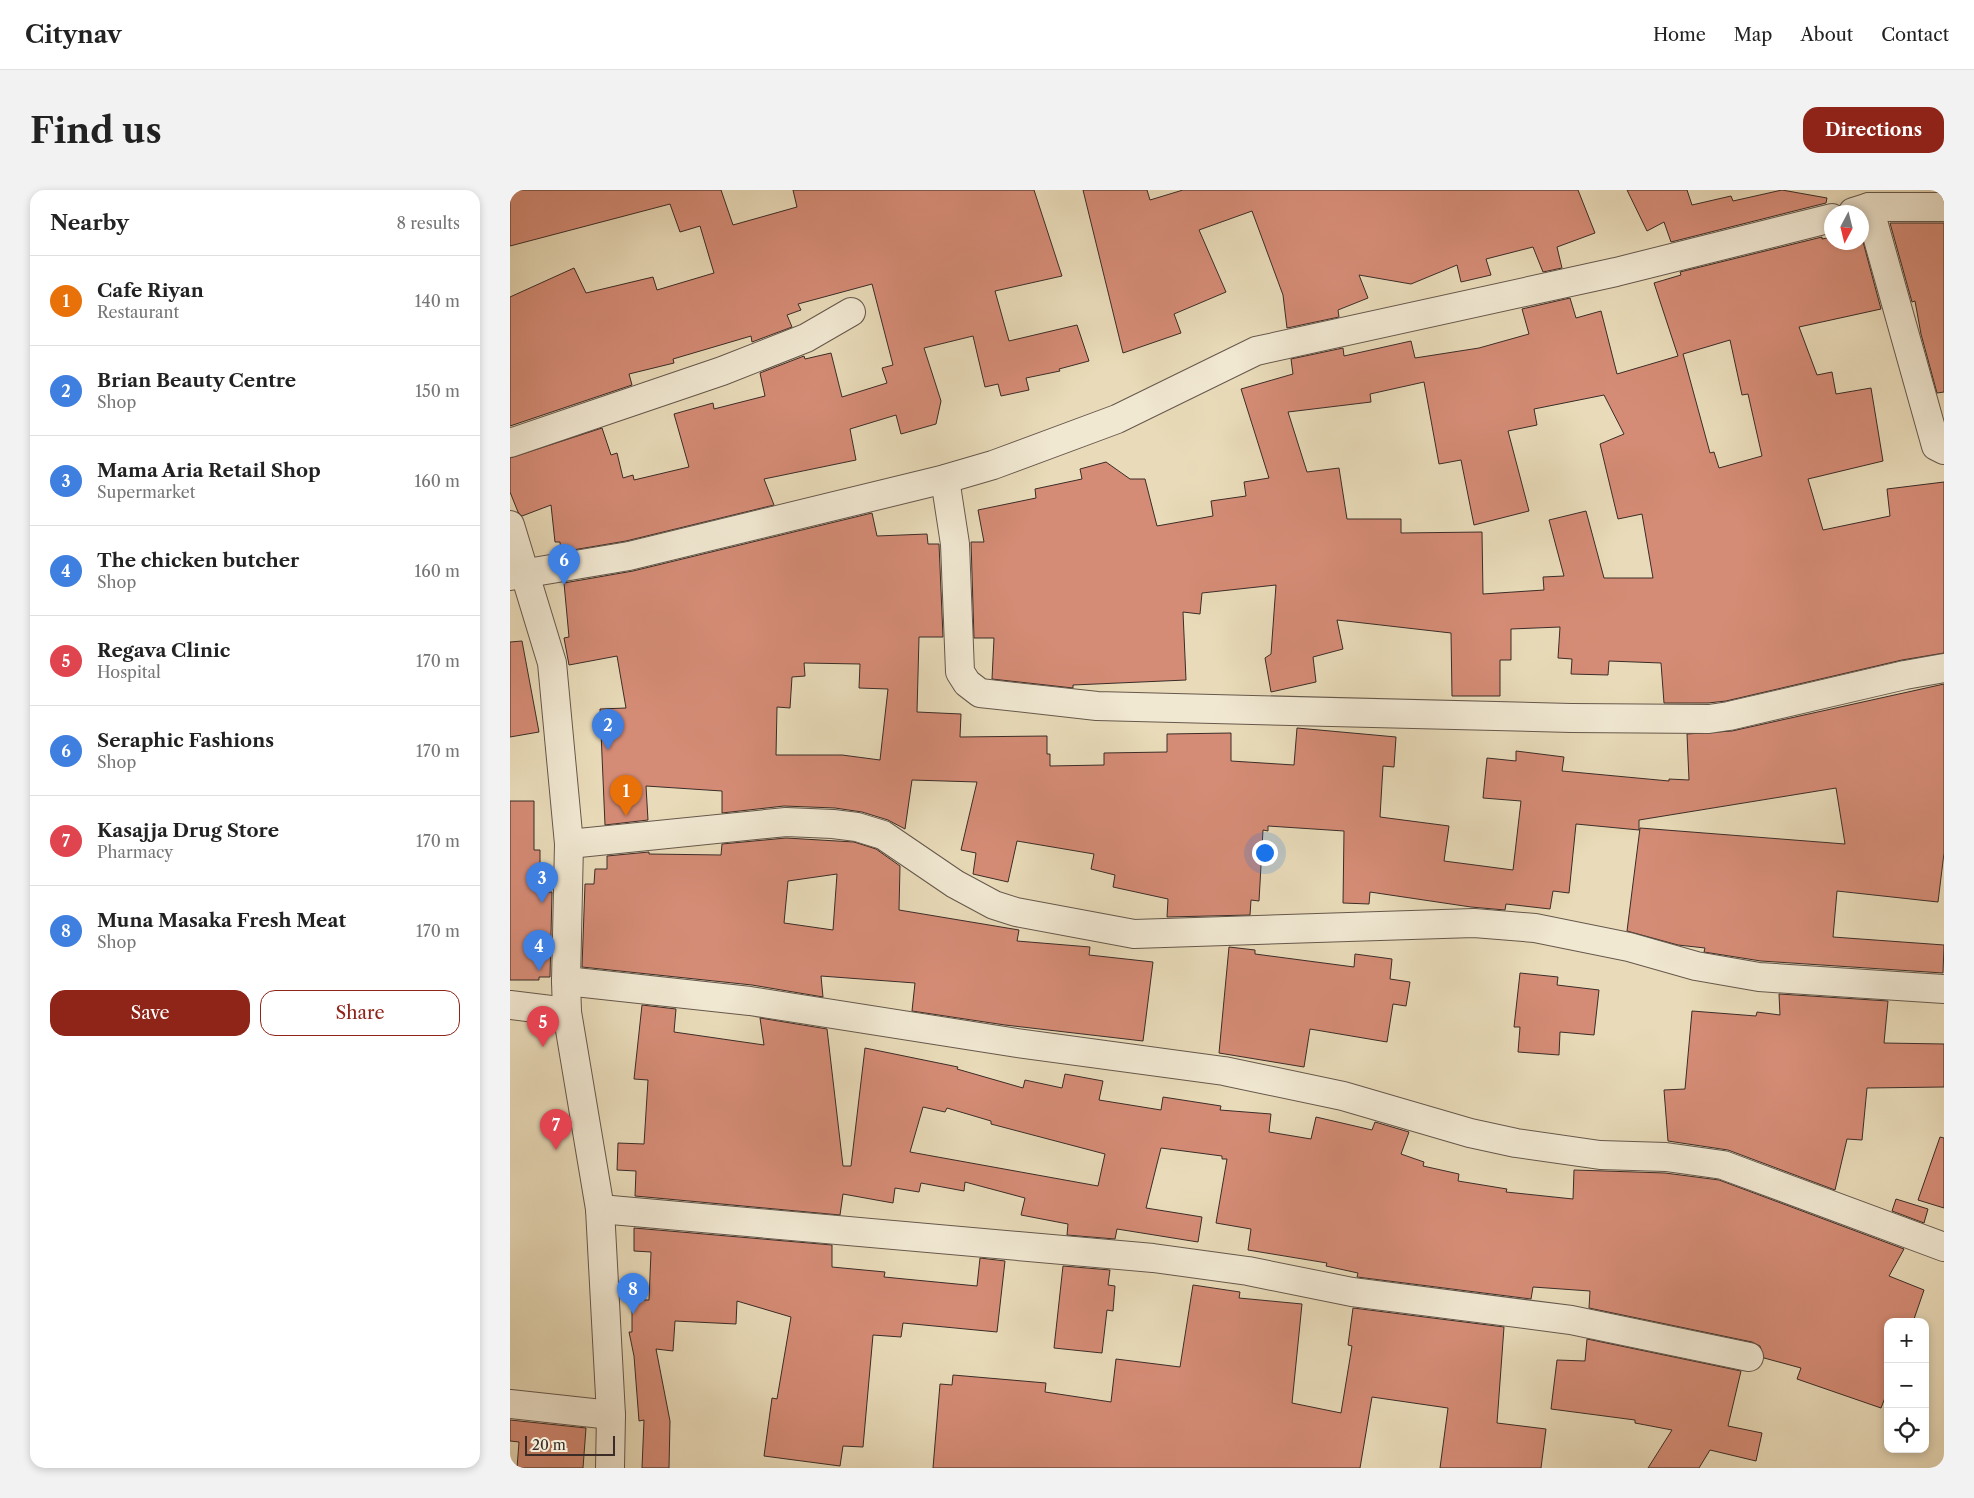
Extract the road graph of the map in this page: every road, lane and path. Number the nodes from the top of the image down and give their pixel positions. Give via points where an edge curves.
1 (1944, 207) edge
2 (1869, 210) edge
3 (1824, 220) edge
4 (1869, 235) edge
5 (851, 312) dead end
6 (510, 443) edge
7 (1944, 450) edge
8 (945, 479) junction
9 (510, 525) edge
10 (517, 574) edge
11 (1944, 668) edge
12 (570, 844) junction
13 (566, 981) junction
14 (1944, 989) edge
15 (510, 1005) edge
16 (567, 1012) junction
17 (600, 1209) junction
18 (1944, 1247) edge
19 (1749, 1357) dead end
20 (510, 1404) edge
21 (610, 1415) junction
22 (610, 1468) edge

1 - 2 street
3 - 8 street via 1616,272 1256,350 1116,419 993,465
4 - 7 street via 1936,446
5 - 6 street via 806,338 722,371
8 - 10 street via 629,556
8 - 11 street via 955,544 960,672 967,683 980,693 1097,706 1709,719
9 - 10 street
10 - 12 street via 552,663
12 - 13 street
12 - 14 street via 786,822 833,824 883,835 955,884 994,905 1134,934 1474,923 1535,928 1696,966 1759,977
13 - 16 street
13 - 18 street via 750,1001 1008,1042 1224,1071 1343,1096 1516,1143 1600,1155 1666,1157 1723,1165
15 - 16 street
16 - 17 street
17 - 19 street via 1153,1258 1248,1271 1352,1292 1571,1320
17 - 21 street
20 - 21 street
21 - 22 street

